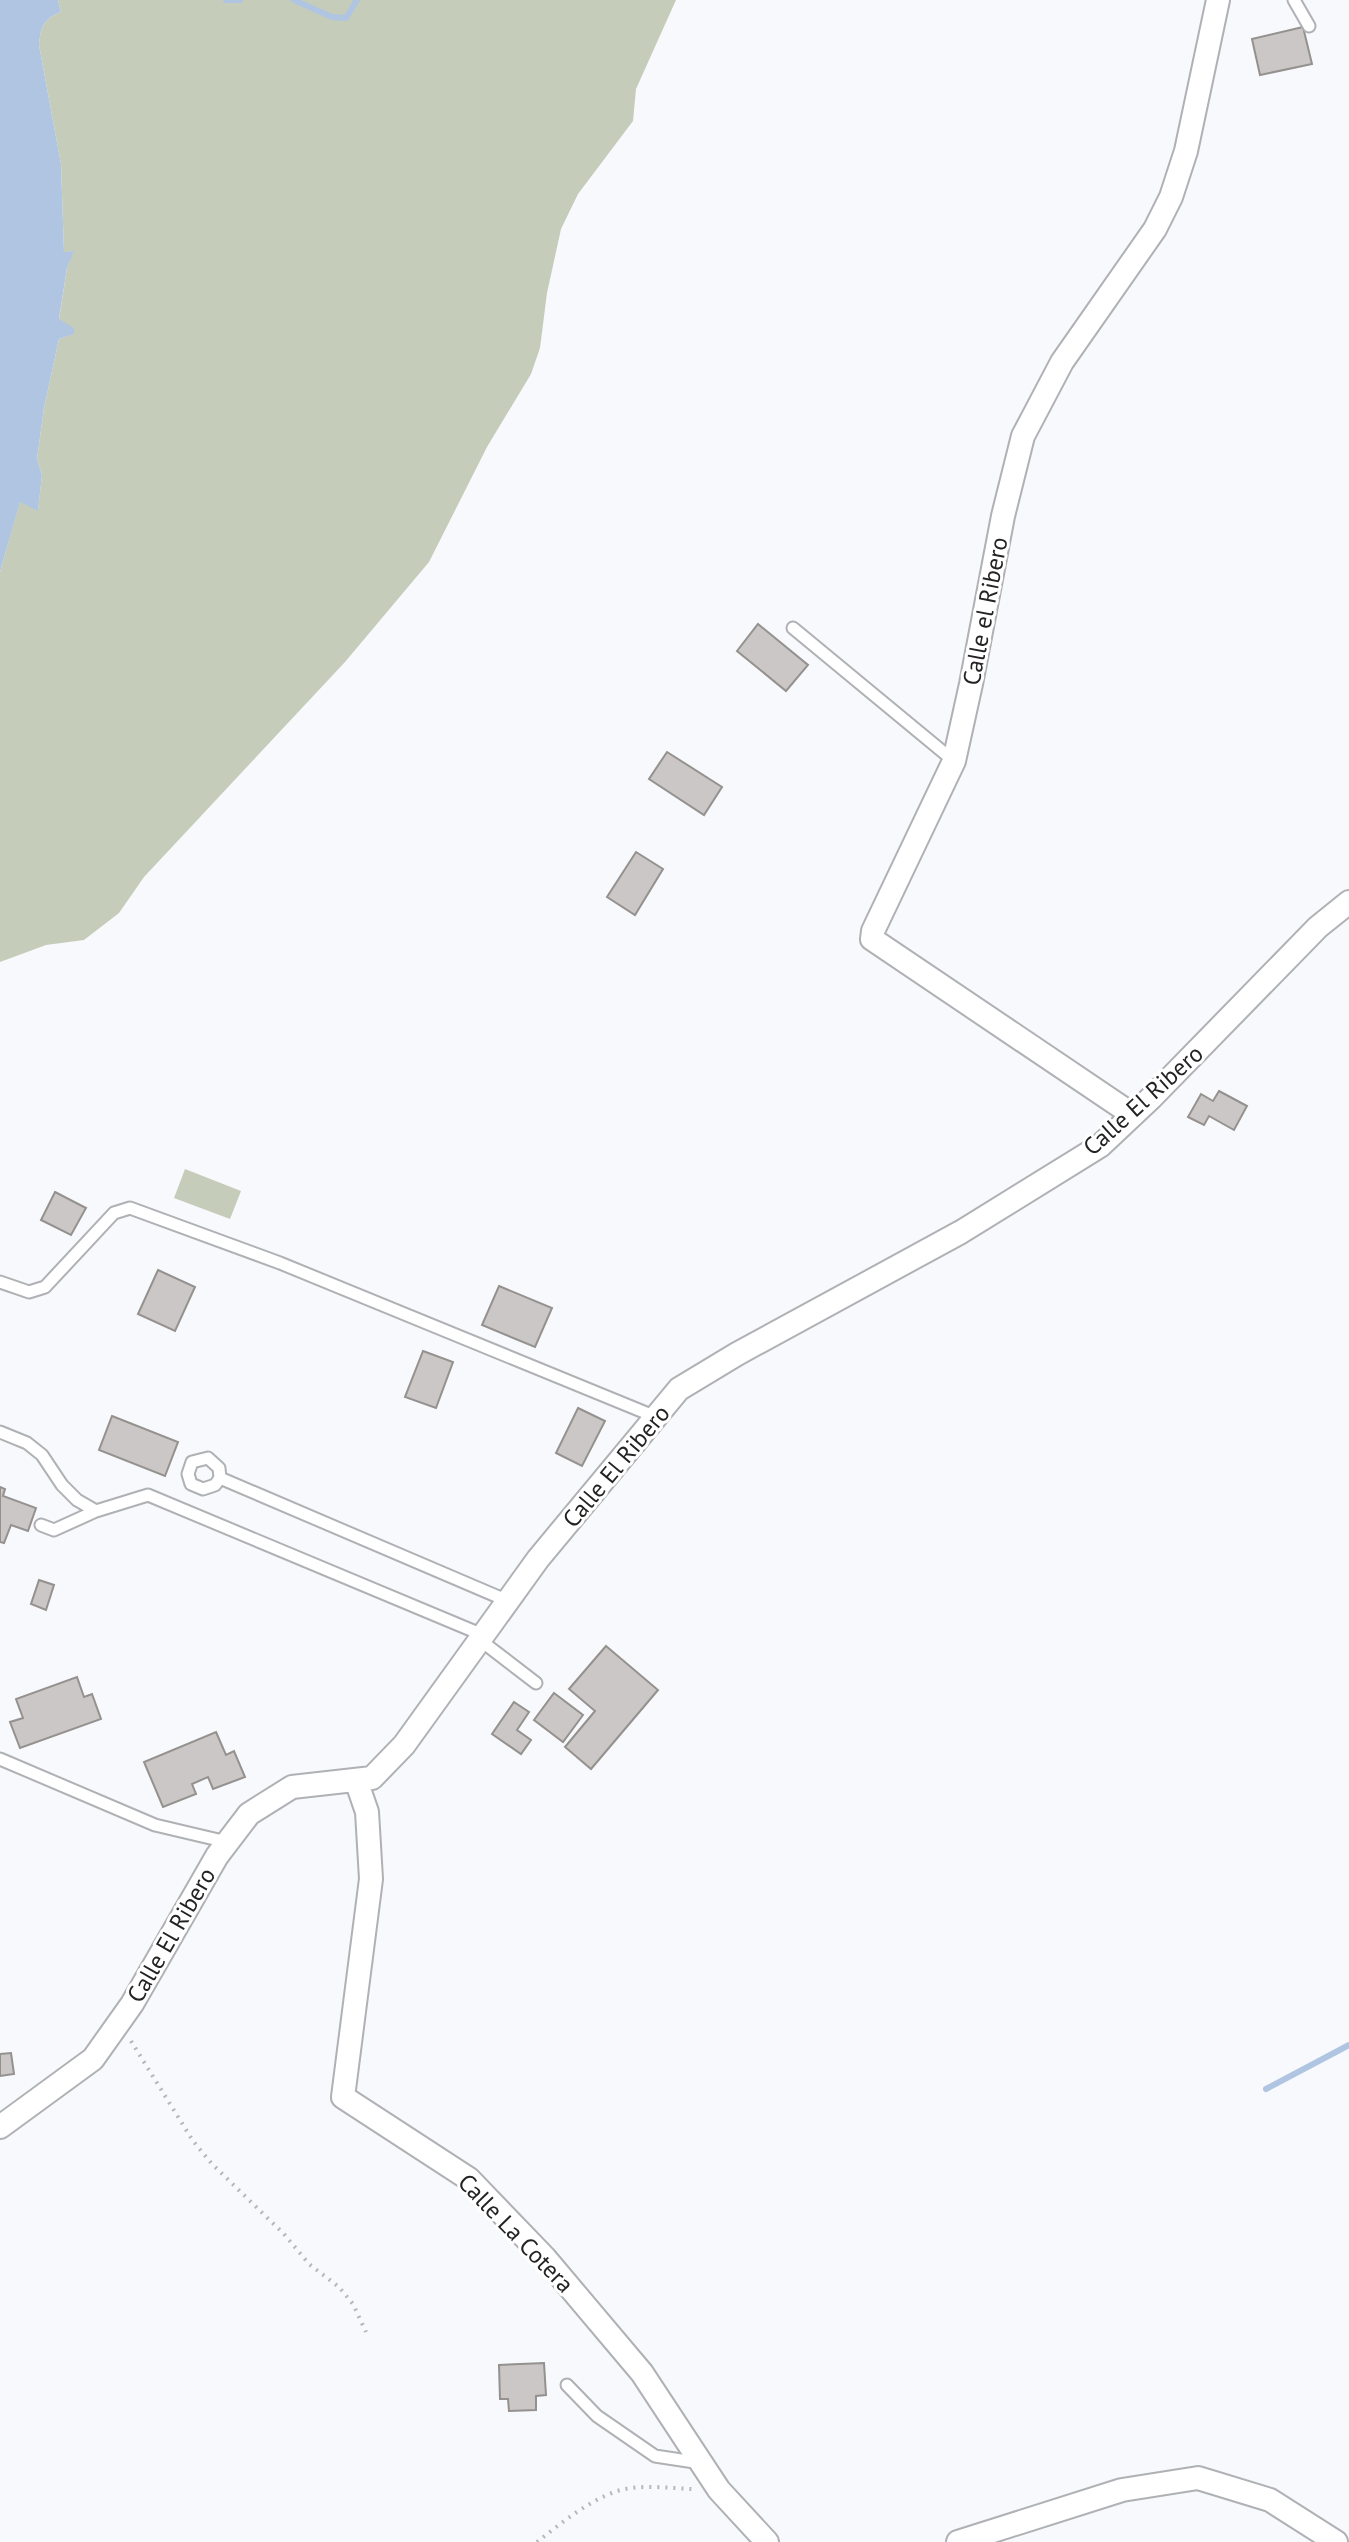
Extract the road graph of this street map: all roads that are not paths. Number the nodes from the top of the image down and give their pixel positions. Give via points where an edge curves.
1 (1218, 0) edge
2 (1294, 0) edge
3 (1309, 26) dead end
4 (793, 628) dead end
5 (954, 761) junction
6 (1349, 902) edge
7 (1133, 1115) junction
8 (0, 1282) edge
9 (656, 1417) junction
10 (0, 1432) edge
11 (220, 1478) dead end
12 (96, 1511) junction
13 (41, 1525) dead end
14 (508, 1601) junction
15 (482, 1637) junction
16 (536, 1683) dead end
17 (0, 1759) edge
18 (356, 1780) junction
19 (228, 1842) junction
20 (0, 2127) edge
21 (567, 2385) dead end
22 (702, 2463) junction
23 (767, 2542) edge
24 (958, 2542) edge
25 (1336, 2542) edge

1 - 5 street, Calle el Ribero via 1171,197 1155,229 1062,362 1023,436
2 - 3 lane
4 - 5 lane
5 - 7 street, Calle el Ribero via 872,939
6 - 7 street, Calle El Ribero
7 - 9 street, Calle El Ribero via 1100,1146 961,1232 679,1389
8 - 9 lane via 29,1292 45,1287 114,1213 130,1208 280,1263
9 - 14 street, Calle El Ribero
10 - 12 lane via 42,1455 62,1485
11 - 14 lane
12 - 13 lane via 54,1530
12 - 15 lane via 148,1495
14 - 15 street, Calle El Ribero
15 - 16 lane
15 - 18 street, Calle El Ribero via 404,1745 372,1778
17 - 19 lane via 155,1825
18 - 19 street, Calle El Ribero via 292,1787 249,1814
18 - 22 street, Calle La Cotera via 367,1812 371,1879 343,2097 469,2179 545,2258 642,2373
19 - 20 street, Calle El Ribero via 93,2059
21 - 22 lane via 597,2416 655,2456
22 - 23 street, Calle La Cotera via 719,2490
24 - 25 street via 1122,2490 1198,2478 1270,2500

